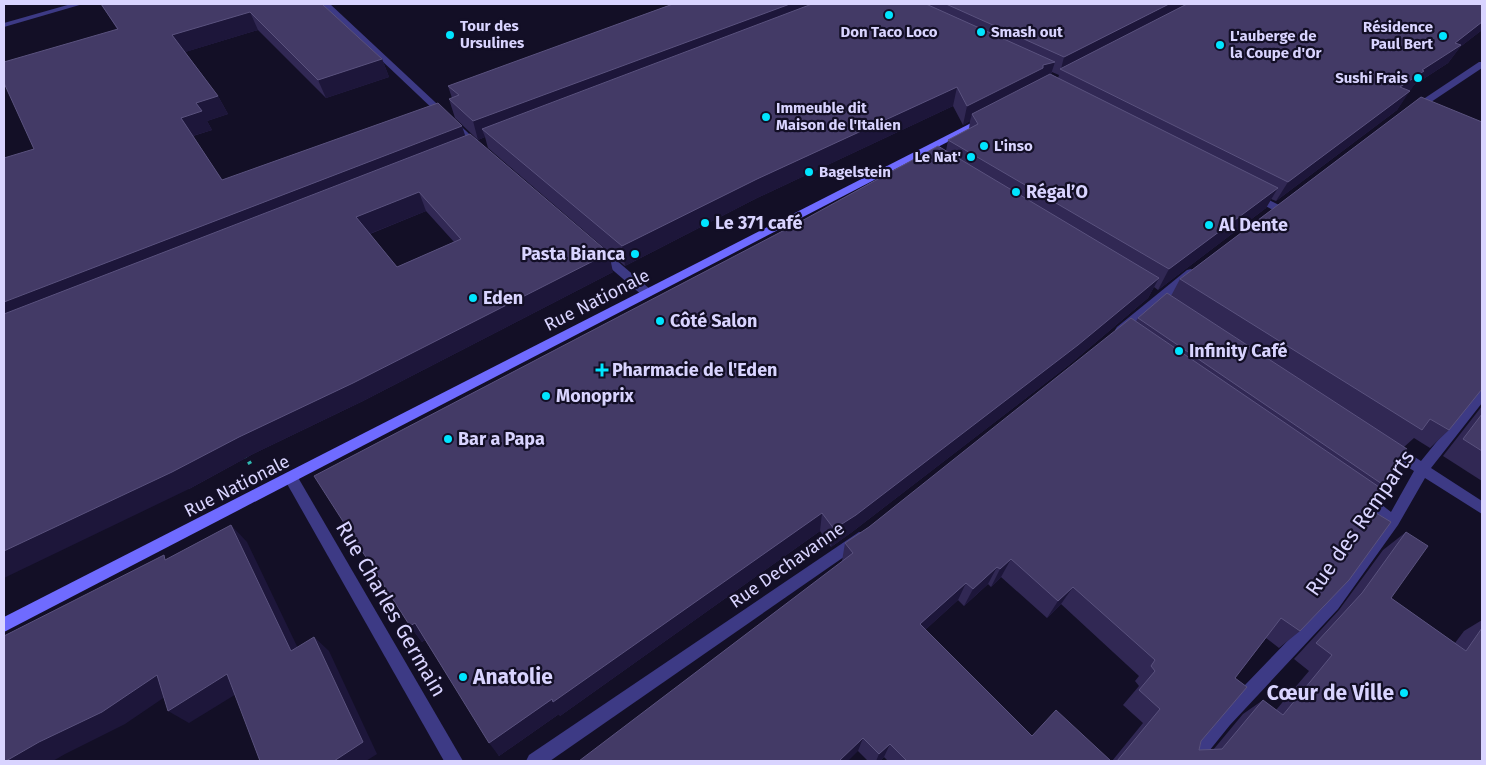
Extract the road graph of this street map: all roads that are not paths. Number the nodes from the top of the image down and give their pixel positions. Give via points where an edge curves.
1 (79, 4) edge
2 (326, 4) edge
3 (4, 25) edge
4 (1482, 64) edge
5 (1403, 112) edge
6 (991, 116) edge
7 (479, 148) edge
8 (1242, 190) edge
9 (1277, 208) edge
10 (588, 242) edge
11 (1199, 267) edge
12 (647, 293) junction
13 (1120, 335) edge
14 (1482, 394) edge
15 (1381, 443) edge
16 (1422, 470) junction
17 (291, 478) junction
18 (1353, 493) edge
19 (1482, 508) edge
20 (1393, 520) junction
21 (873, 527) edge
22 (4, 625) edge
23 (454, 761) edge
24 (535, 761) edge
25 (1190, 761) edge

1 - 3 street
2 - 7 street
4 - 5 street via 1422,109
6 - 12 main road, Rue Nationale via 926,156 855,186
8 - 9 street
10 - 12 street
11 - 13 street via 1159,298
12 - 17 main road, Rue Nationale
14 - 16 street, Rue des Remparts
15 - 16 street
16 - 19 street
16 - 20 street, Rue des Remparts
17 - 22 main road, Rue Nationale
17 - 23 street, Rue Charles Germain
18 - 20 street
20 - 25 street, Rue des Remparts via 1333,604 1224,719
21 - 24 street, Rue Dechavanne

